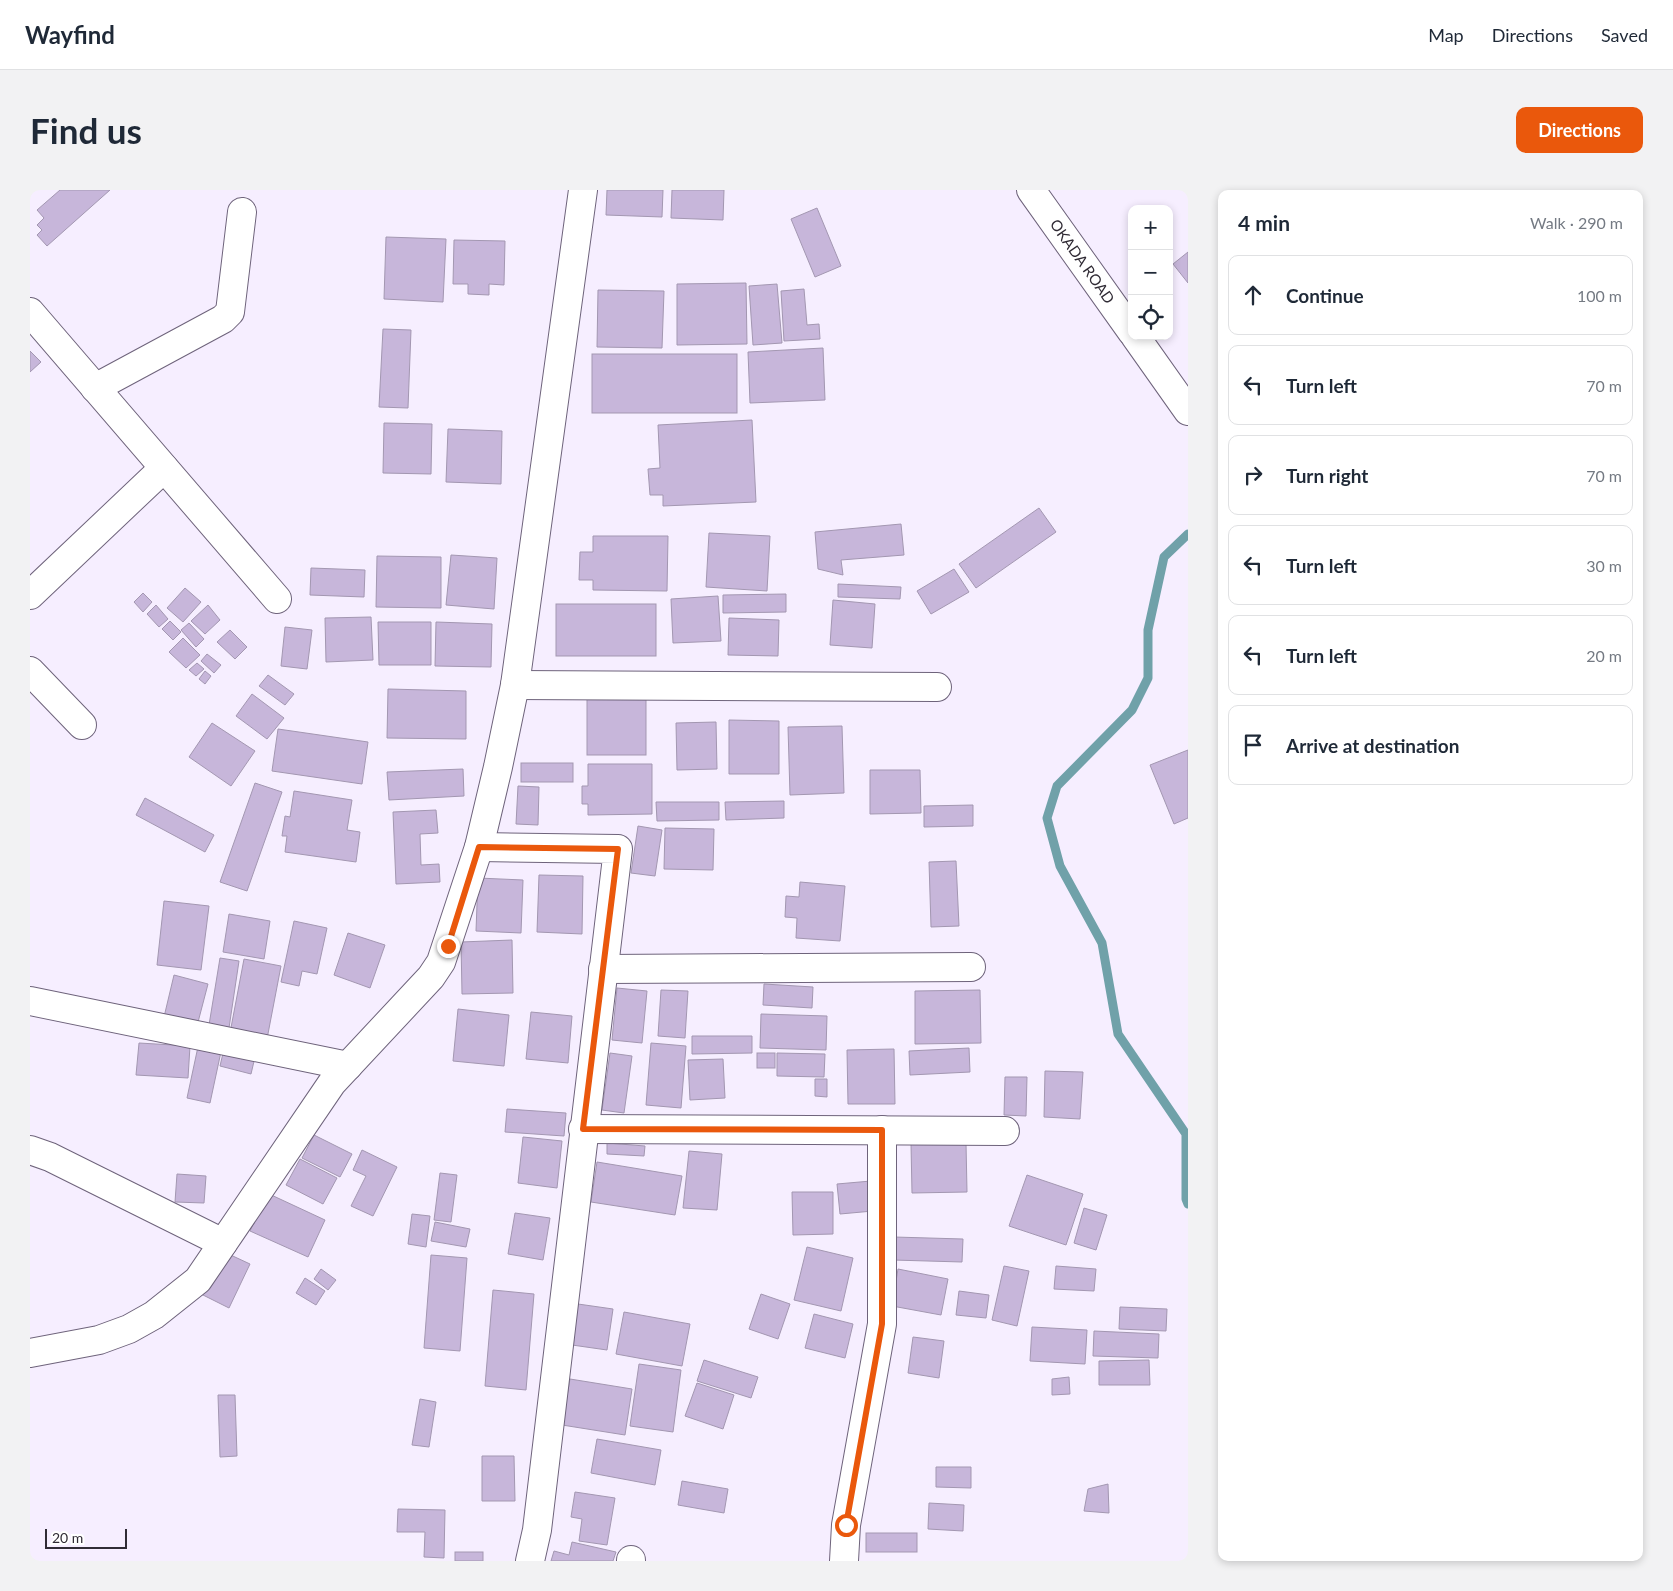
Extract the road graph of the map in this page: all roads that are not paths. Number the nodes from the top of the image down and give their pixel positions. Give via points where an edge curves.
1 (583, 190) edge
2 (1031, 190) edge
3 (242, 212) dead end
4 (30, 312) edge
5 (1128, 326) edge
6 (1138, 340) edge
7 (95, 388) junction
8 (1188, 411) edge
9 (164, 468) junction
10 (30, 594) edge
11 (277, 598) dead end
12 (30, 671) edge
13 (515, 685) junction
14 (937, 686) dead end
15 (82, 724) dead end
16 (479, 847) junction
17 (971, 968) dead end
18 (603, 969) junction
19 (30, 1001) edge
20 (348, 1066) junction
21 (583, 1129) junction
22 (882, 1130) junction
23 (1005, 1131) dead end
24 (30, 1150) edge
25 (223, 1243) junction
26 (30, 1353) edge
27 (530, 1561) edge
28 (844, 1561) edge

1 - 13 street
2 - 5 street, OKADA ROAD
3 - 7 street via 230,312
4 - 7 street
6 - 8 street
7 - 9 street
9 - 10 street
9 - 11 street
12 - 15 street
13 - 14 street
13 - 16 street
16 - 18 street via 618,849
16 - 20 street via 441,962 431,977
17 - 18 street
18 - 21 street
19 - 20 street
20 - 25 street via 332,1083
21 - 22 street
21 - 27 street via 537,1530
22 - 23 street
22 - 28 street via 882,1324 846,1525
24 - 25 street
25 - 26 street via 191,1286 130,1329 99,1340

